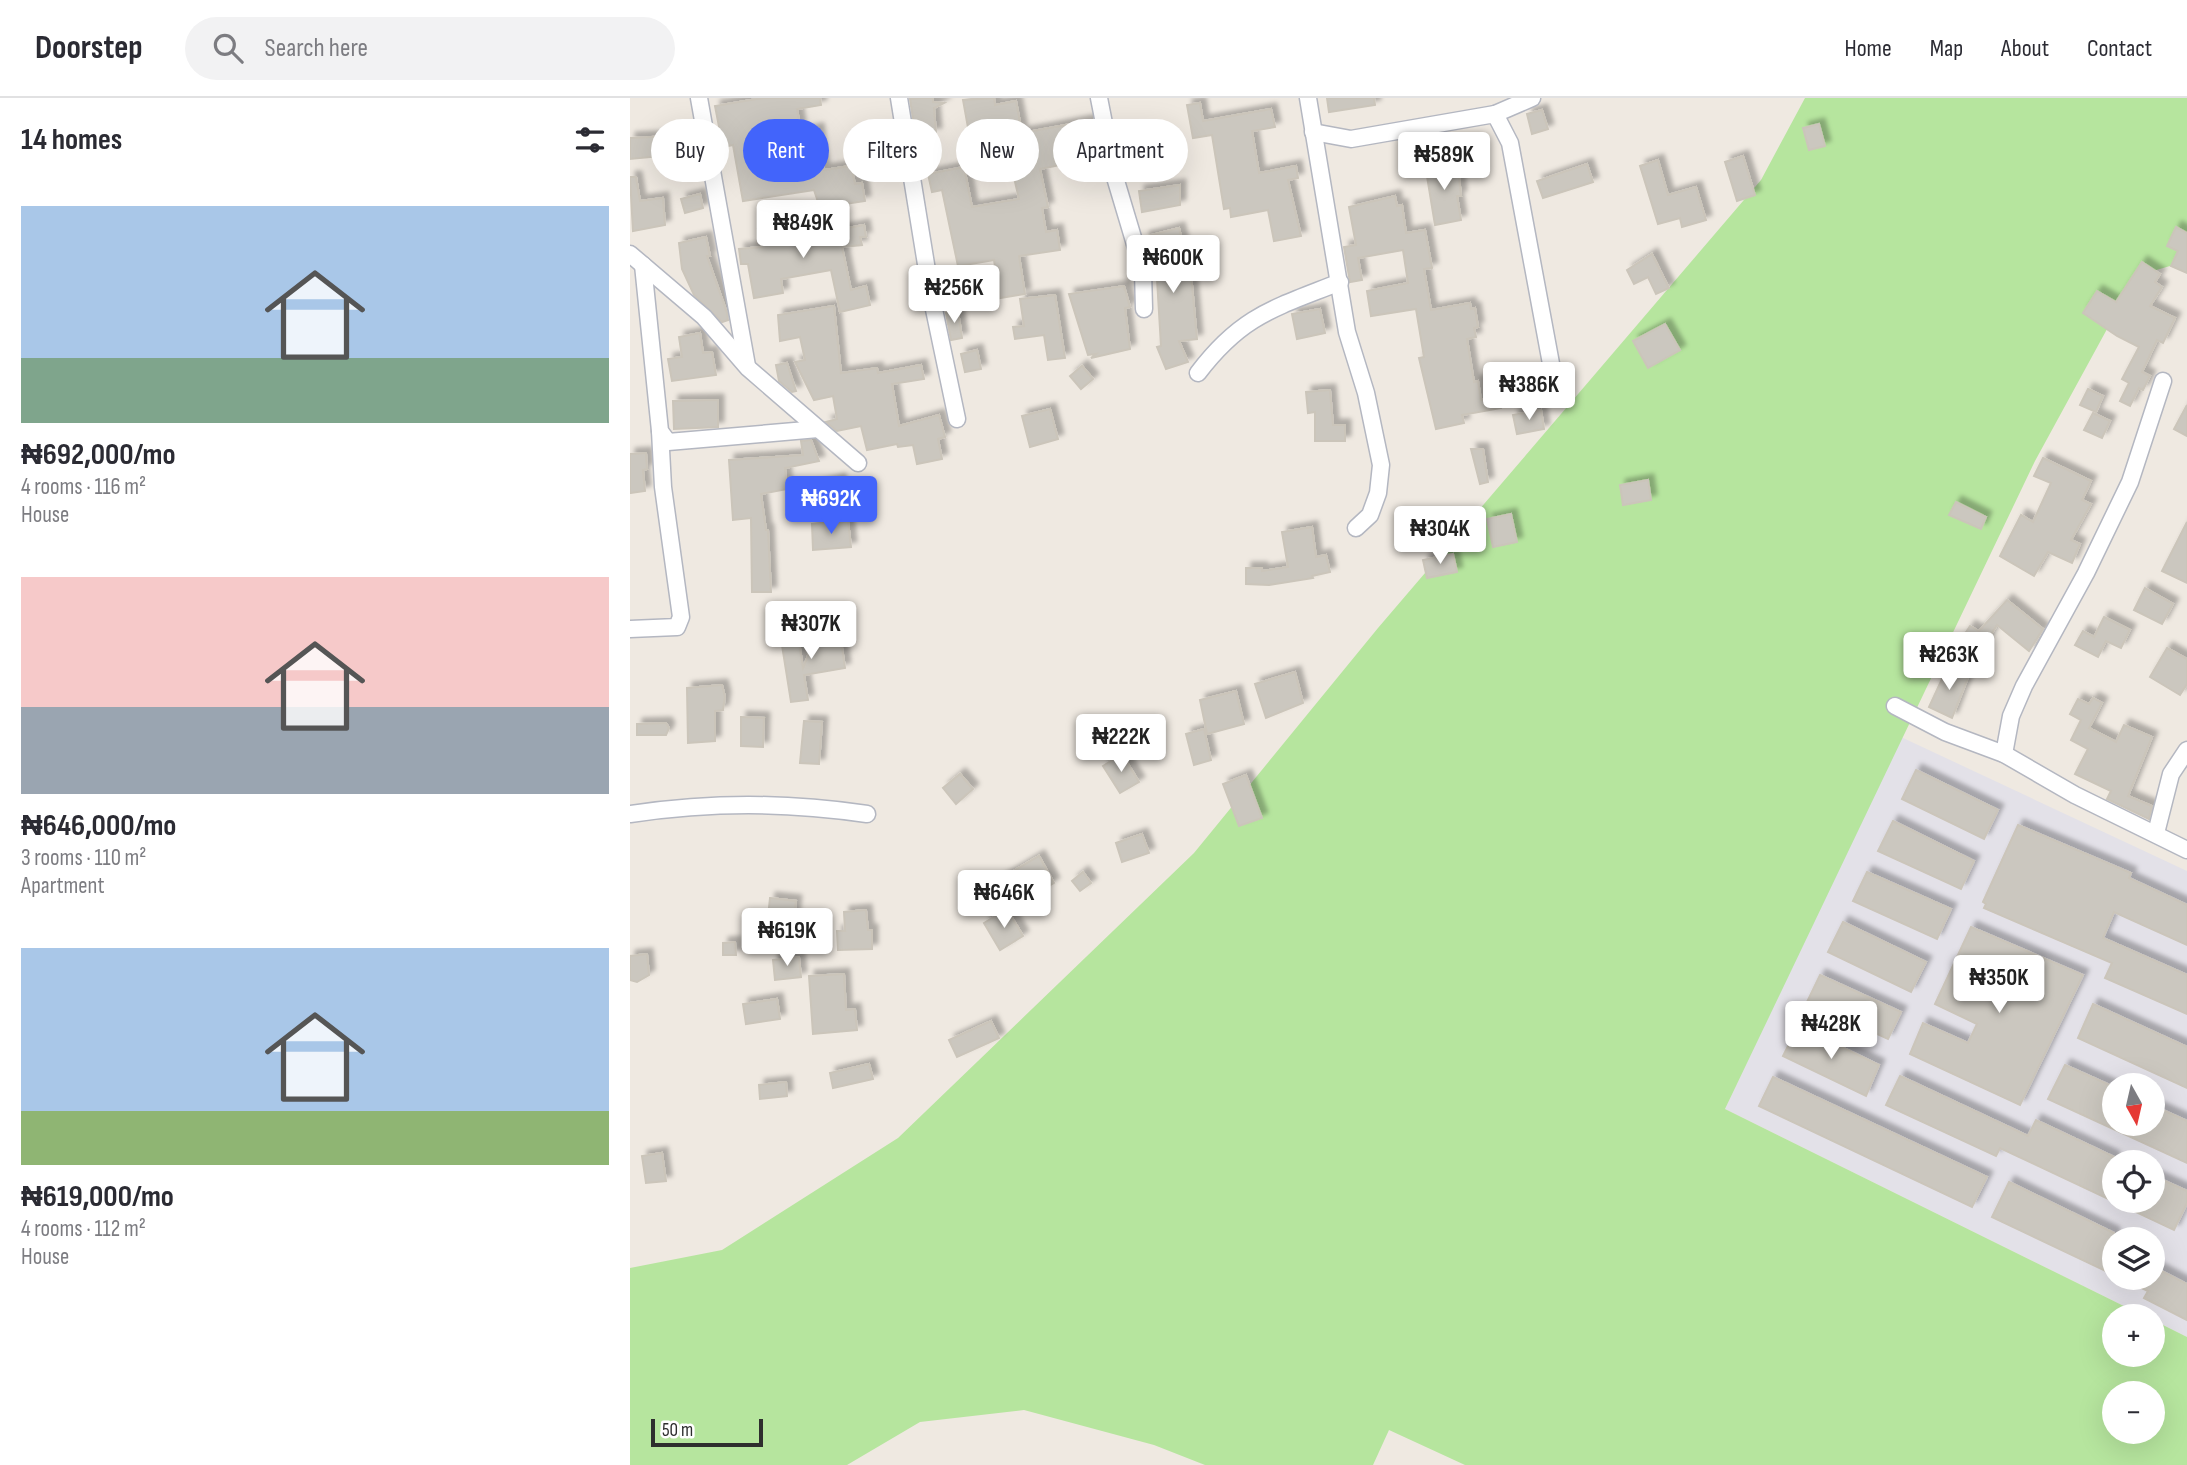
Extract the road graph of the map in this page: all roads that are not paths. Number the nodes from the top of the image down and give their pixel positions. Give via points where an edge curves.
1 (699, 98) edge
2 (898, 98) edge
3 (1099, 98) edge
4 (1308, 98) edge
5 (1532, 98) edge
6 (1495, 114) junction
7 (1313, 132) junction
8 (630, 254) edge
9 (643, 265) junction
10 (1340, 282) junction
11 (1144, 309) dead end
12 (748, 368) junction
13 (1552, 369) dead end
14 (1198, 373) dead end
15 (2162, 381) dead end
16 (957, 419) dead end
17 (818, 429) junction
18 (660, 431) junction
19 (858, 463) dead end
20 (1356, 528) dead end
21 (630, 629) edge
22 (1895, 706) dead end
23 (2187, 750) edge
24 (2004, 754) junction
25 (630, 814) edge
26 (867, 814) dead end
27 (2156, 833) junction
28 (2187, 850) edge

1 - 12 street
2 - 16 street
3 - 11 street via 1114,174 1143,271
4 - 7 street
5 - 6 street
6 - 7 street via 1351,139
6 - 13 street via 1510,143
7 - 10 street
8 - 9 street
9 - 12 street via 704,317
9 - 18 street
10 - 14 street via 1254,317 1220,344
10 - 20 street via 1347,332 1381,465 1370,514
12 - 17 street
15 - 24 street via 2130,482 2024,686 2011,716
17 - 18 street via 668,442
17 - 19 street
18 - 21 street via 681,617 677,627
22 - 24 street via 1945,732
23 - 27 street via 2171,774
24 - 27 street
25 - 26 street via 732,803 805,805
27 - 28 street

